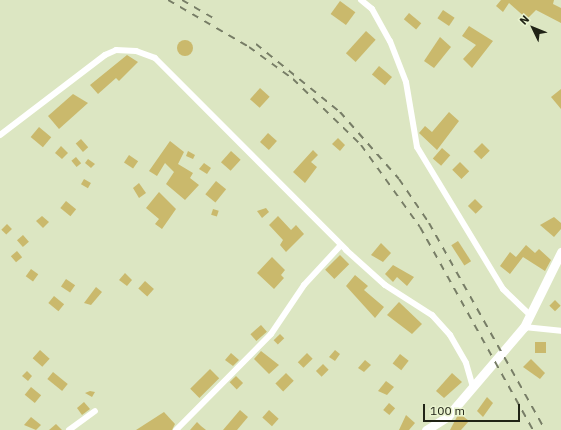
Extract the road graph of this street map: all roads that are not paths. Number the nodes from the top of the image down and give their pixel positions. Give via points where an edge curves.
1 (361, 0) edge
2 (0, 135) edge
3 (341, 245) junction
4 (561, 252) edge
5 (530, 315) junction
6 (524, 327) junction
7 (561, 331) edge
8 (473, 387) junction
9 (95, 411) dead end
10 (69, 430) edge
11 (176, 430) edge
12 (426, 430) edge

1 - 5 street via 372,9 390,41 406,82 417,147 503,289
2 - 3 street via 105,55 116,50 136,51 155,58
3 - 8 street via 385,285 432,315 450,335 466,363
3 - 11 street via 304,285 271,334
4 - 5 main road
5 - 6 main road
6 - 7 street
6 - 8 main road
8 - 12 main road via 446,417
9 - 10 street

